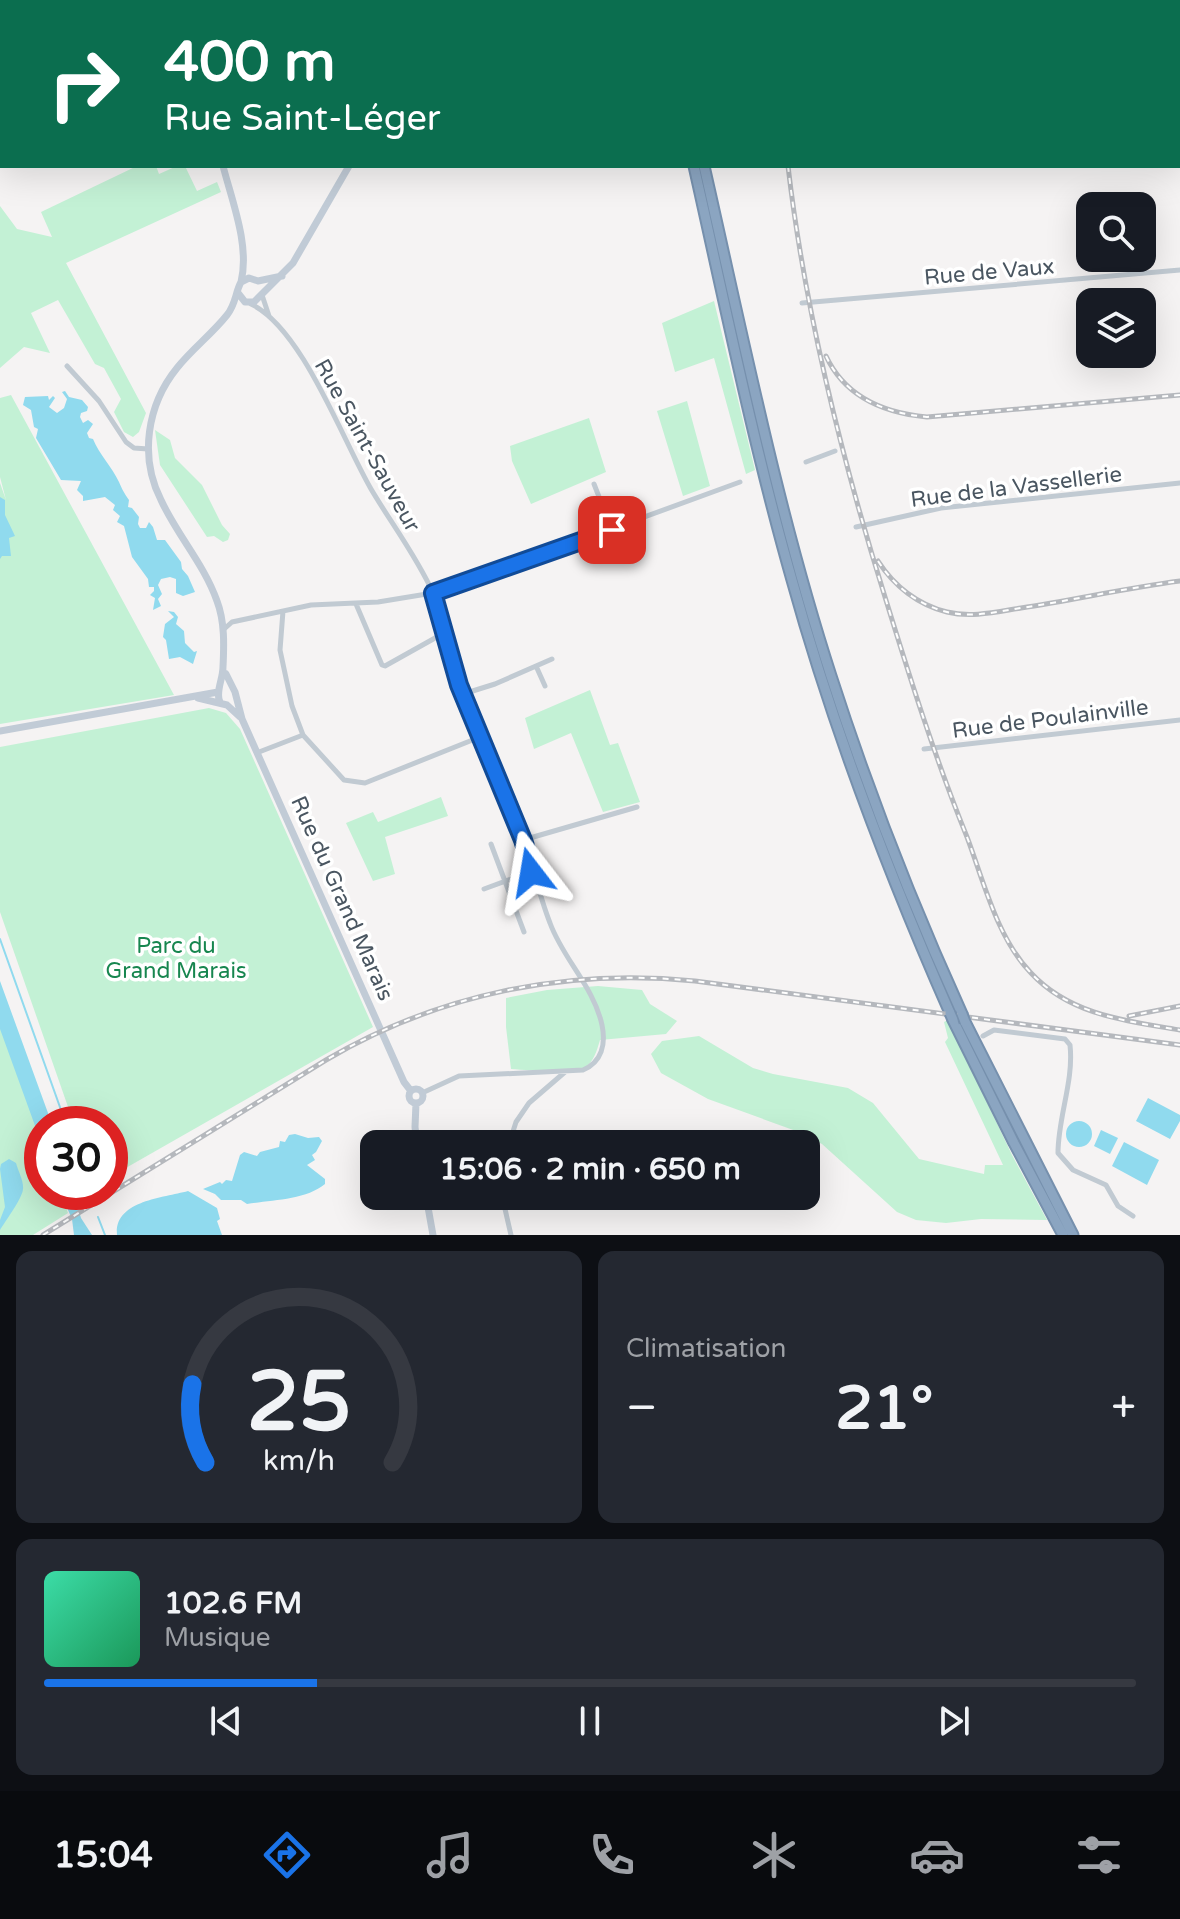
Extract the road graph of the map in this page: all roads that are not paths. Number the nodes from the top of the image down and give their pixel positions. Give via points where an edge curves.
1 (224, 168) edge
2 (348, 168) edge
3 (694, 168) edge
4 (704, 168) edge
5 (244, 262) junction
6 (1180, 270) edge
7 (282, 276) junction
8 (256, 280) junction
9 (241, 282) junction
10 (238, 293) junction
11 (262, 294) junction
12 (248, 303) junction
13 (802, 303) dead end
14 (229, 313) junction
15 (270, 317) junction
16 (67, 366) dead end
17 (148, 449) junction
18 (835, 451) dead end
19 (806, 462) dead end
20 (740, 482) dead end
21 (1180, 483) edge
22 (594, 484) dead end
23 (856, 527) dead end
24 (612, 530) junction
25 (433, 593) junction
26 (356, 604) junction
27 (283, 611) junction
28 (223, 630) junction
29 (444, 633) junction
30 (552, 659) dead end
31 (223, 666) junction
32 (536, 666) junction
33 (545, 686) dead end
34 (231, 688) junction
35 (220, 690) junction
36 (463, 694) junction
37 (196, 697) junction
38 (235, 699) junction
39 (224, 703) junction
40 (242, 719) junction
41 (1180, 720) edge
42 (0, 731) edge
43 (303, 735) junction
44 (480, 737) junction
45 (924, 749) dead end
46 (259, 752) junction
47 (637, 807) dead end
48 (523, 840) junction
49 (491, 844) dead end
50 (533, 871) junction
51 (505, 881) junction
52 (484, 889) dead end
53 (524, 932) dead end
54 (958, 1017) junction
55 (983, 1036) dead end
56 (565, 1072) junction
57 (411, 1091) junction
58 (422, 1093) junction
59 (416, 1103) junction
60 (415, 1130) edge
61 (513, 1130) edge
62 (429, 1210) edge
63 (505, 1210) edge
64 (1133, 1216) dead end
65 (433, 1235) edge
66 (511, 1235) edge
67 (1063, 1235) edge
68 (1073, 1235) edge

1 - 5 street
2 - 7 street
3 - 54 highway via 764,477 811,646 880,843
4 - 54 highway via 774,474 830,675
5 - 8 street
5 - 9 street
6 - 13 street, Rue de Vaux
7 - 8 street
7 - 11 street
8 - 9 street
8 - 11 street
9 - 10 street
10 - 12 street
10 - 14 street
11 - 12 street
11 - 15 street, Rue Saint-Sauveur
12 - 14 street
12 - 15 street, Rue Saint-Sauveur
14 - 17 street via 164,386
15 - 25 street, Rue Saint-Sauveur via 310,370
16 - 17 street via 126,442
17 - 28 street via 159,498 211,586
18 - 19 street
20 - 24 street
21 - 23 street, Rue de la Vassellerie via 941,508
22 - 24 street
24 - 25 street
25 - 26 street
25 - 29 street, Rue Saint-Sauveur
26 - 27 street
26 - 29 street via 385,666
27 - 28 street via 232,622
27 - 43 street via 280,650
28 - 31 street
29 - 36 street, Rue Saint-Sauveur
30 - 32 street
31 - 34 street, Rue du Grand Marais
31 - 35 street
32 - 33 street
32 - 36 street
34 - 35 street
34 - 38 street, Rue du Grand Marais
35 - 37 street
35 - 39 street
36 - 44 street, Rue Saint-Sauveur
37 - 39 street
37 - 42 street
38 - 39 street
38 - 40 street, Rue du Grand Marais
39 - 40 street, Rue du Grand Marais
40 - 46 street, Rue du Grand Marais
41 - 45 street, Rue de Poulainville
43 - 44 street via 344,780 356,783
43 - 46 street
44 - 48 street, Rue Saint-Sauveur
46 - 57 street, Rue du Grand Marais
47 - 48 street
48 - 50 street, Rue Saint-Sauveur
49 - 51 street
50 - 51 street
50 - 56 street, Rue Saint-Sauveur via 552,930 597,1009 604,1041 593,1065
51 - 52 street
51 - 53 street
54 - 67 highway
54 - 68 highway
55 - 64 street via 994,1030 1065,1039 1070,1045 1058,1153 1073,1170 1106,1185 1118,1206
56 - 58 street via 468,1074
56 - 61 street via 529,1103
57 - 58 street
57 - 59 street via 409,1098
58 - 59 street
59 - 60 street
62 - 65 street
63 - 66 street

